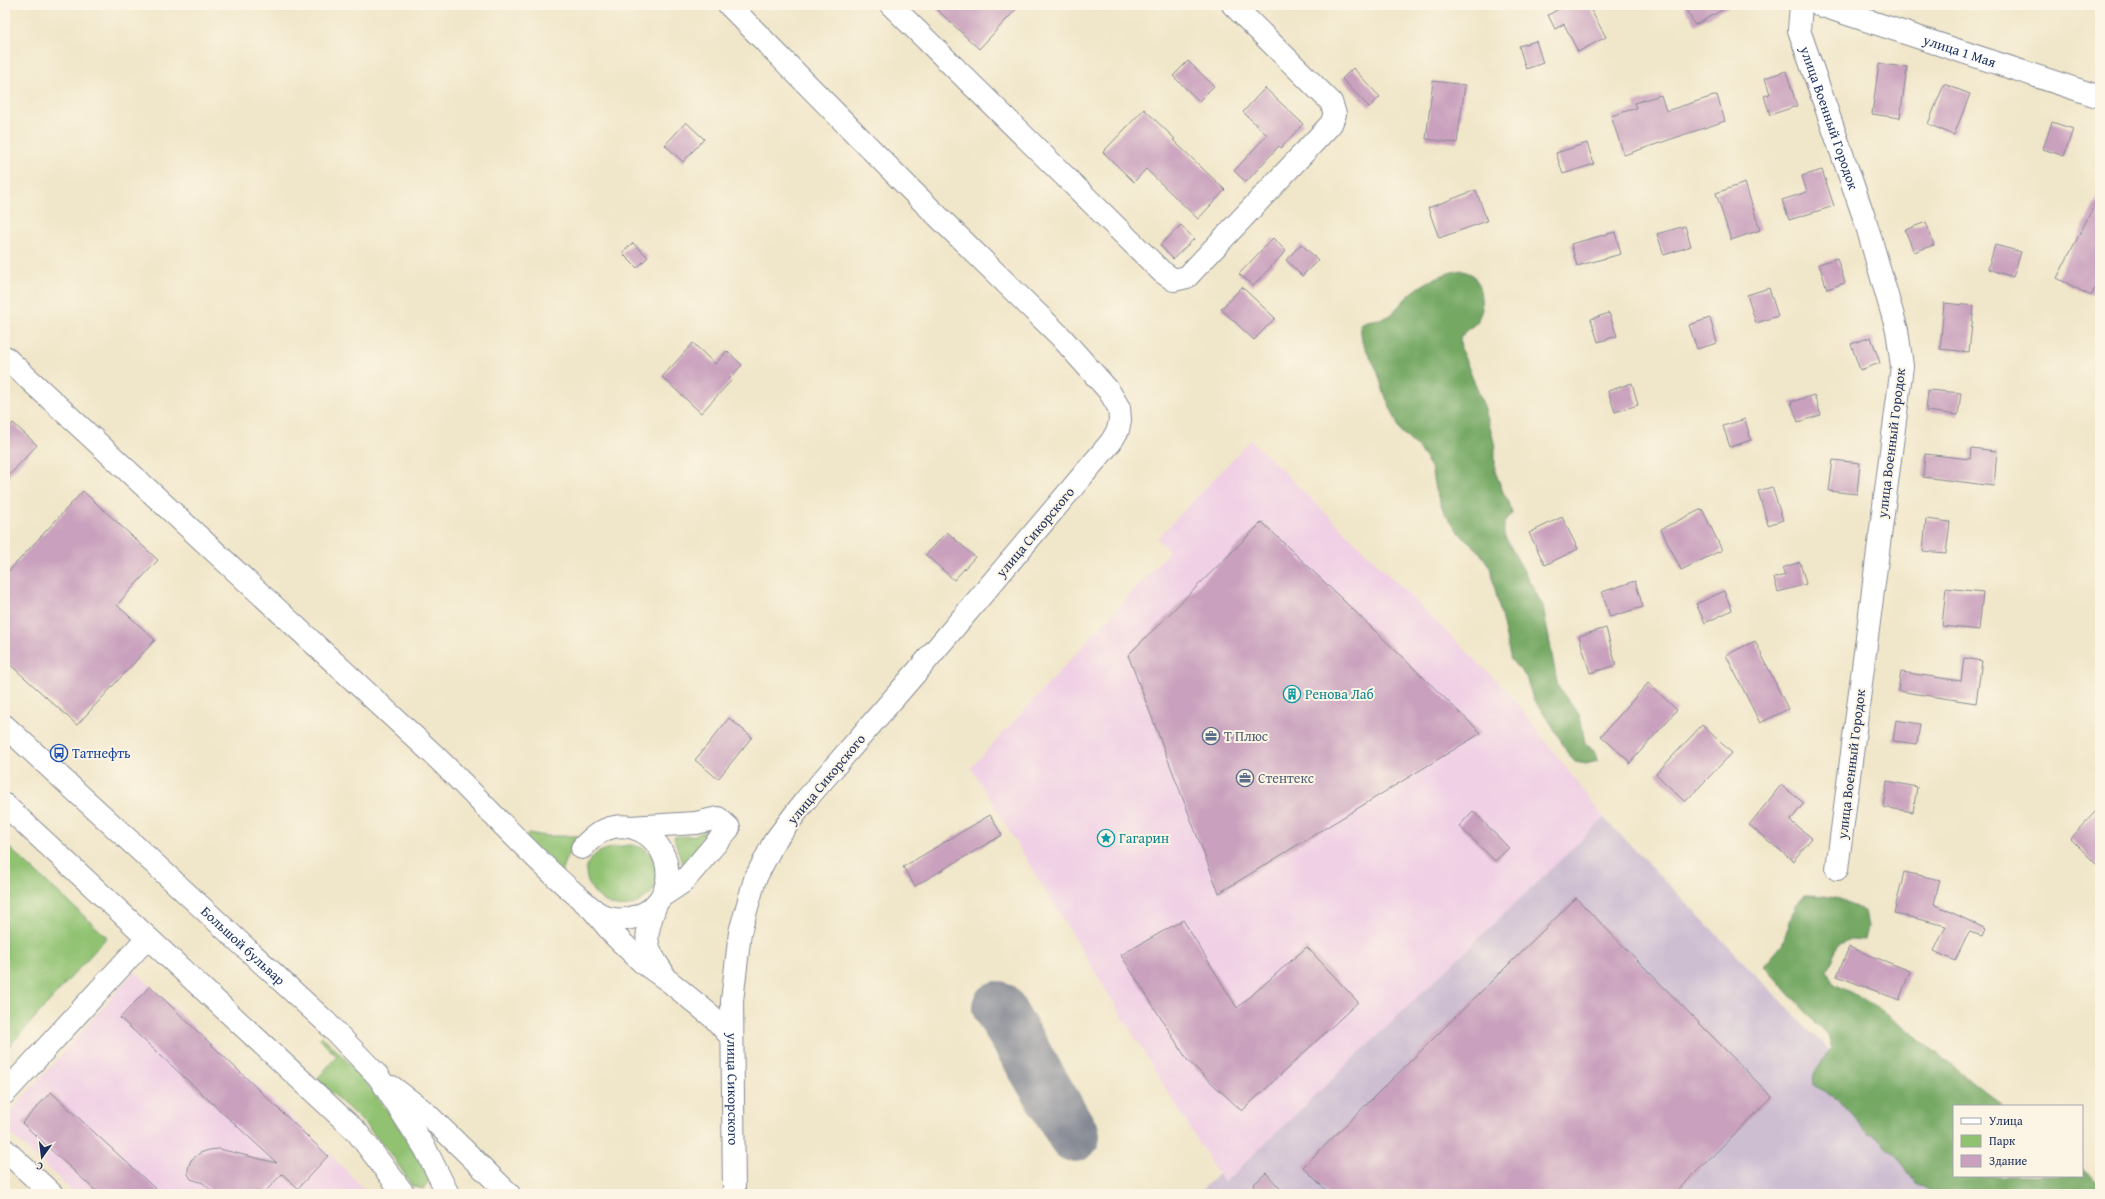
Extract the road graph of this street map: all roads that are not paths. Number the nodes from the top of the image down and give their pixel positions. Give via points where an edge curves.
1 (729, 5) edge
2 (891, 5) edge
3 (1233, 5) edge
4 (1801, 5) edge
5 (1820, 5) edge
6 (1847, 9) edge
7 (2100, 97) edge
8 (5, 357) edge
9 (5, 726) edge
10 (5, 805) edge
11 (629, 827) junction
12 (582, 848) dead end
13 (1837, 869) dead end
14 (659, 900) junction
15 (593, 910) junction
16 (148, 938) junction
17 (670, 982) junction
18 (731, 1037) junction
19 (378, 1076) junction
20 (5, 1093) edge
21 (5, 1150) edge
22 (52, 1194) edge
23 (404, 1194) edge
24 (448, 1194) edge
25 (509, 1194) edge
26 (734, 1194) edge

1 - 18 street, улица Сикорского via 1061,337 1109,391 1119,408 1120,420 1111,442 804,802 774,842 755,879 740,932 732,1001
2 - 3 street via 1162,272 1174,280 1187,277 1331,124 1335,114 1331,102
4 - 13 street, улица Военный Городок via 1800,30 1866,223 1897,330 1902,366
5 - 6 street, улица 1 Мая
6 - 7 street, улица 1 Мая
8 - 15 street via 415,737 483,802 517,839
9 - 19 street, Большой бульвар via 325,1021
10 - 16 street
11 - 12 street via 614,827 596,834
11 - 14 street via 646,833 659,845 667,861 668,880
11 - 14 street via 696,823 718,818 729,828 683,882
14 - 15 street via 642,915 626,919 608,918
14 - 17 street via 649,924 646,942 651,956
15 - 17 street via 642,962
16 - 20 street
16 - 23 street via 358,1132
17 - 18 street via 715,1019
18 - 26 street, улица Сикорского
19 - 24 street, Большой бульвар via 425,1148
19 - 25 street via 425,1112
21 - 22 street

